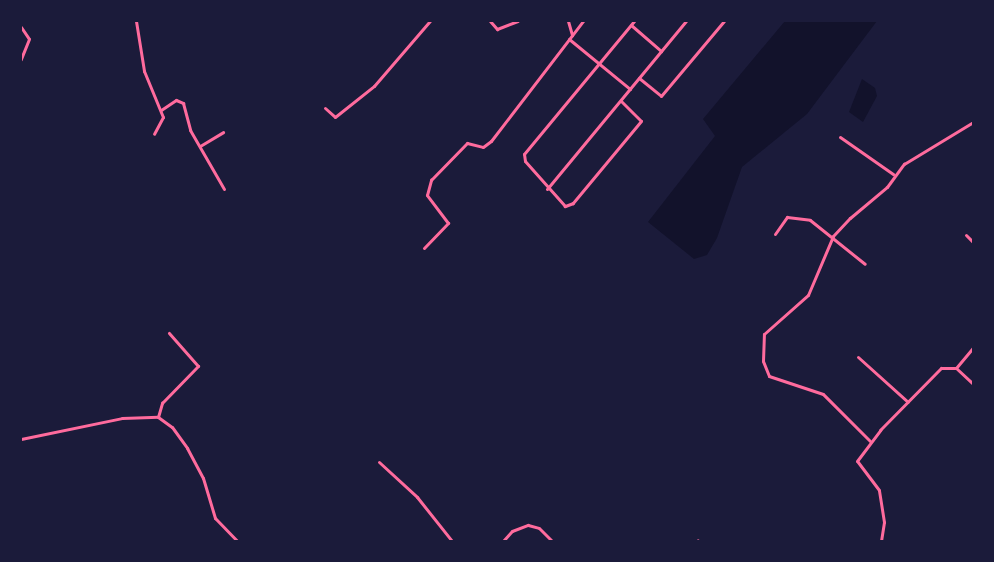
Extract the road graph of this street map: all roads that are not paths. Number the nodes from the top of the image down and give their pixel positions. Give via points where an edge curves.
1 (136, 21) edge
2 (430, 21) edge
3 (490, 21) edge
4 (518, 21) edge
5 (568, 21) edge
6 (583, 21) edge
7 (634, 21) edge
8 (686, 21) edge
9 (724, 21) edge
10 (631, 25) junction
11 (21, 27) edge
12 (570, 37) junction
13 (661, 50) junction
14 (21, 59) edge
15 (600, 64) junction
16 (640, 78) junction
17 (630, 89) junction
18 (621, 101) junction
19 (325, 108) dead end
20 (161, 110) junction
21 (973, 122) edge
22 (223, 132) dead end
23 (154, 134) dead end
24 (840, 137) dead end
25 (200, 146) junction
26 (893, 174) junction
27 (224, 189) dead end
28 (547, 189) junction
29 (775, 234) dead end
30 (966, 235) dead end
31 (834, 236) junction
32 (973, 242) edge
33 (424, 248) dead end
34 (865, 264) dead end
35 (169, 333) dead end
36 (973, 348) edge
37 (858, 357) dead end
38 (956, 368) junction
39 (973, 384) edge
40 (908, 402) junction
41 (158, 417) junction
42 (21, 439) edge
43 (870, 441) junction
44 (379, 462) dead end
45 (237, 541) edge
46 (452, 541) edge
47 (504, 541) edge
48 (552, 541) edge
49 (881, 541) edge

1 - 20 street via 144,70
2 - 19 street via 374,86 336,117
3 - 4 street via 497,29
5 - 12 street
6 - 12 street
7 - 10 street
8 - 13 street
9 - 16 street via 661,96
10 - 13 street
10 - 15 street
11 - 14 street via 29,39
12 - 15 street
12 - 33 street via 491,141 483,147 467,143 431,180 427,195 448,223
13 - 16 street
15 - 17 street
15 - 28 street via 524,154
16 - 17 street
17 - 18 street
18 - 28 street
18 - 28 street via 642,121 573,203 565,206
20 - 23 street via 162,123
20 - 25 street via 176,100 183,103
21 - 26 street
22 - 25 street
24 - 26 street
25 - 27 street
26 - 31 street via 887,187
29 - 31 street via 789,217 810,220
30 - 32 street
31 - 34 street
31 - 43 street via 808,295 764,334 763,361 774,379 823,394
35 - 41 street via 198,366 162,403
36 - 38 street
37 - 40 street
38 - 39 street
38 - 40 street via 941,368
40 - 43 street
41 - 42 street via 122,418
41 - 45 street via 172,427 187,448 203,478 215,518
43 - 49 street via 857,466 877,486 884,522
44 - 46 street via 417,497
47 - 48 street via 512,531 528,525 539,528

